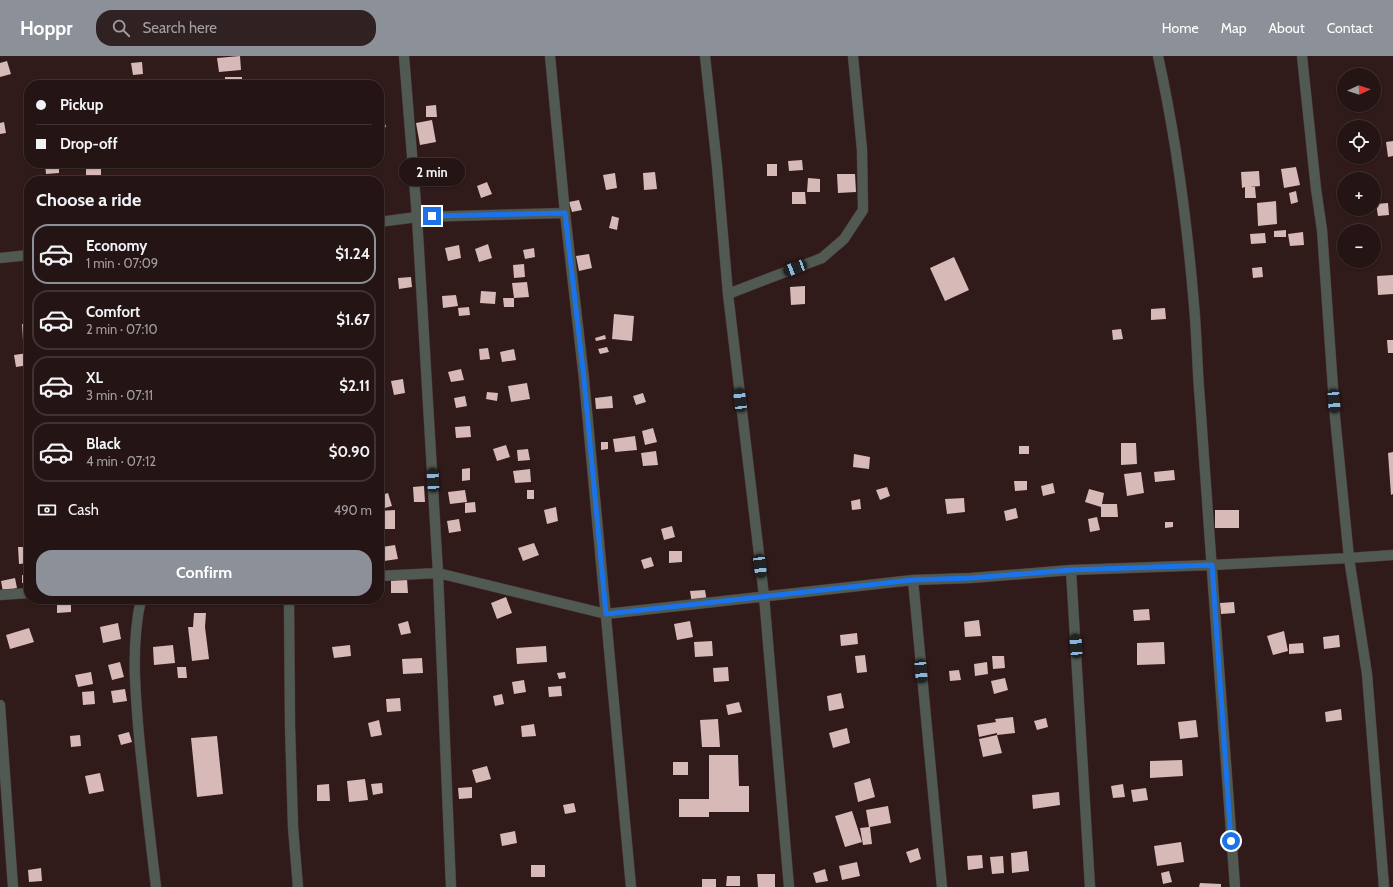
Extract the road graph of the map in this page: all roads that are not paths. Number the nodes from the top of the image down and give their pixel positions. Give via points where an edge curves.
1 (404, 56) edge
2 (550, 56) edge
3 (705, 56) edge
4 (852, 56) edge
5 (1158, 56) edge
6 (1302, 56) edge
7 (565, 213) junction
8 (417, 217) junction
9 (384, 221) edge
10 (24, 256) edge
11 (0, 258) edge
12 (728, 294) junction
13 (1393, 555) edge
14 (1349, 558) junction
15 (1212, 565) junction
16 (1071, 570) junction
17 (438, 573) junction
18 (384, 576) edge
19 (913, 580) junction
20 (24, 594) edge
21 (0, 596) edge
22 (764, 596) junction
23 (140, 604) edge
24 (289, 604) edge
25 (606, 614) junction
26 (0, 705) edge
27 (13, 887) edge
28 (156, 887) edge
29 (298, 887) edge
30 (451, 887) edge
31 (631, 887) edge
32 (789, 887) edge
33 (942, 887) edge
34 (1090, 887) edge
35 (1235, 887) edge
36 (1384, 887) edge

1 - 8 street
2 - 7 street
3 - 12 street
4 - 12 street via 862,150 863,210 844,239 822,258
5 - 15 street via 1176,150 1186,227
6 - 14 street via 1322,230 1335,417
7 - 8 street
7 - 25 street via 584,379
8 - 9 street
8 - 17 street
10 - 11 street
12 - 22 street
13 - 14 street
14 - 15 street
14 - 36 street via 1367,674
15 - 16 street
15 - 35 street
16 - 19 street
16 - 34 street
17 - 18 street
17 - 25 street
17 - 30 street
19 - 22 street
19 - 33 street
20 - 21 street
22 - 25 street
22 - 32 street
23 - 28 street via 136,620 135,684
24 - 29 street via 292,827
25 - 31 street
26 - 27 street

